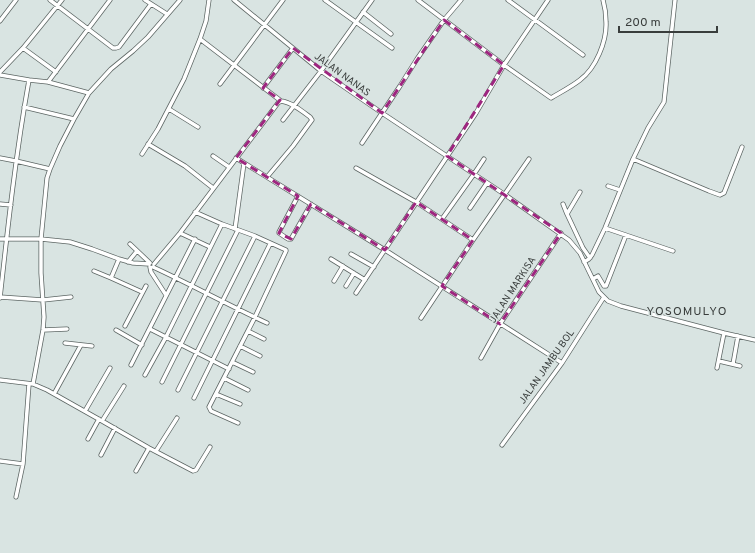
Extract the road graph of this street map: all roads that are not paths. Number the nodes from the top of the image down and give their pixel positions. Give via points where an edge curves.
1 (16, 0) edge
2 (50, 0) edge
3 (62, 0) edge
4 (110, 0) edge
5 (145, 0) edge
6 (180, 0) edge
7 (209, 0) edge
8 (283, 0) edge
9 (325, 0) edge
10 (372, 0) edge
11 (418, 0) edge
12 (461, 0) edge
13 (508, 0) edge
14 (548, 0) edge
15 (603, 0) edge
16 (675, 0) edge
17 (237, 1) edge
18 (151, 4) junction
19 (58, 5) junction
20 (363, 12) junction
21 (167, 14) junction
22 (535, 19) junction
23 (444, 20) junction
24 (0, 21) edge
25 (356, 22) junction
26 (265, 25) junction
27 (88, 29) junction
28 (391, 34) dead end
29 (200, 39) junction
30 (23, 48) junction
31 (293, 48) junction
32 (392, 48) dead end
33 (583, 55) dead end
34 (504, 65) junction
35 (234, 66) junction
36 (321, 71) junction
37 (56, 72) junction
38 (0, 74) edge
39 (29, 80) junction
40 (48, 82) junction
41 (220, 84) dead end
42 (263, 88) junction
43 (89, 93) junction
44 (280, 101) junction
45 (294, 106) junction
46 (24, 107) junction
47 (169, 109) junction
48 (382, 113) junction
49 (74, 119) junction
50 (283, 120) dead end
51 (198, 127) dead end
52 (362, 143) dead end
53 (148, 144) junction
54 (742, 147) dead end
55 (142, 154) dead end
56 (213, 156) dead end
57 (447, 156) junction
58 (0, 158) edge
59 (236, 158) junction
60 (484, 159) dead end
61 (529, 159) dead end
62 (633, 159) junction
63 (16, 161) junction
64 (244, 163) junction
65 (229, 167) junction
66 (356, 168) dead end
67 (50, 169) junction
68 (474, 174) junction
69 (268, 177) junction
70 (487, 183) junction
71 (608, 186) dead end
72 (213, 188) junction
73 (620, 190) junction
74 (580, 192) dead end
75 (504, 194) junction
76 (298, 196) junction
77 (416, 202) junction
78 (0, 204) edge
79 (311, 204) junction
80 (563, 204) dead end
81 (11, 205) junction
82 (470, 208) dead end
83 (195, 212) junction
84 (567, 214) junction
85 (442, 219) junction
86 (222, 224) junction
87 (604, 228) junction
88 (236, 230) junction
89 (180, 233) junction
90 (561, 233) junction
91 (626, 235) junction
92 (255, 236) junction
93 (0, 238) edge
94 (7, 238) junction
95 (42, 239) junction
96 (195, 239) junction
97 (473, 240) junction
98 (130, 244) dead end
99 (270, 244) junction
100 (210, 247) junction
101 (385, 250) junction
102 (137, 251) junction
103 (673, 251) dead end
104 (351, 254) dead end
105 (119, 259) junction
106 (331, 259) dead end
107 (587, 260) junction
108 (128, 262) junction
109 (151, 265) junction
110 (343, 266) junction
111 (374, 267) junction
112 (94, 270) dead end
113 (354, 273) junction
114 (175, 277) junction
115 (111, 278) junction
116 (593, 279) junction
117 (366, 280) junction
118 (334, 281) dead end
119 (192, 285) junction
120 (146, 286) dead end
121 (346, 286) dead end
122 (442, 286) junction
123 (142, 292) junction
124 (207, 293) junction
125 (356, 293) dead end
126 (166, 295) junction
127 (0, 297) edge
128 (70, 297) dead end
129 (604, 297) junction
130 (43, 300) junction
131 (223, 301) junction
132 (238, 309) junction
133 (255, 317) junction
134 (421, 318) dead end
135 (267, 323) dead end
136 (500, 324) junction
137 (125, 326) dead end
138 (150, 329) junction
139 (43, 330) junction
140 (68, 330) dead end
141 (116, 330) dead end
142 (248, 331) junction
143 (724, 333) junction
144 (738, 336) junction
145 (166, 337) junction
146 (264, 339) dead end
147 (755, 340) edge
148 (65, 343) dead end
149 (181, 344) junction
150 (82, 345) junction
151 (142, 345) junction
152 (92, 346) dead end
153 (240, 346) junction
154 (196, 353) junction
155 (260, 356) dead end
156 (481, 358) dead end
157 (213, 361) junction
158 (719, 361) junction
159 (232, 362) junction
160 (562, 363) junction
161 (733, 364) junction
162 (131, 365) dead end
163 (740, 366) dead end
164 (110, 368) dead end
165 (717, 368) dead end
166 (229, 369) junction
167 (253, 372) dead end
168 (145, 375) dead end
169 (224, 378) junction
170 (0, 380) edge
171 (162, 382) dead end
172 (31, 384) junction
173 (124, 386) dead end
174 (178, 390) dead end
175 (248, 390) dead end
176 (54, 394) junction
177 (216, 394) junction
178 (194, 398) dead end
179 (240, 404) dead end
180 (85, 411) junction
181 (177, 418) dead end
182 (101, 420) junction
183 (238, 423) dead end
184 (115, 428) junction
185 (88, 439) dead end
186 (502, 445) dead end
187 (210, 447) dead end
188 (149, 448) junction
189 (156, 451) junction
190 (101, 455) dead end
191 (0, 461) edge
192 (22, 464) junction
193 (136, 471) dead end
194 (16, 497) dead end

1 - 24 street
2 - 19 street
3 - 19 street
4 - 27 street
5 - 18 street
6 - 21 street
7 - 29 street
8 - 26 street
9 - 25 street
10 - 20 street
11 - 23 street
12 - 23 street
13 - 22 street
14 - 22 street
15 - 34 street via 606,23 599,54 593,66 567,89 551,98
16 - 62 street via 664,102
17 - 26 street, JALAN NANAS
18 - 21 street
18 - 27 street via 119,47 113,48
19 - 27 street
19 - 30 street
20 - 25 street
20 - 28 street
21 - 43 street via 148,37 111,69
22 - 33 street
22 - 34 street
23 - 34 street
23 - 48 street
25 - 32 street
25 - 36 street
26 - 31 street, JALAN NANAS
26 - 35 street
27 - 37 street
29 - 35 street
29 - 47 street
30 - 37 street
30 - 38 street
31 - 36 street, JALAN NANAS
31 - 42 street
34 - 57 street
35 - 41 street
35 - 42 street
36 - 45 street
36 - 48 street, JALAN NANAS
37 - 40 street
38 - 39 street
39 - 40 street
39 - 46 street
40 - 43 street
42 - 44 street
43 - 49 street
44 - 45 street
44 - 59 street
45 - 50 street
45 - 69 street via 312,120
46 - 49 street
46 - 63 street
47 - 51 street
47 - 53 street
48 - 52 street
48 - 57 street, JALAN NANAS
49 - 67 street
53 - 55 street
53 - 72 street via 185,166
54 - 62 street via 724,193 720,195
56 - 65 street
57 - 68 street, JALAN NANAS
57 - 77 street
58 - 63 street
59 - 64 street
59 - 65 street
60 - 68 street
61 - 75 street
62 - 73 street
63 - 67 street
63 - 81 street
64 - 69 street
64 - 88 street
65 - 72 street
66 - 77 street
67 - 95 street
68 - 70 street, JALAN NANAS
68 - 85 street
69 - 76 street
70 - 75 street, JALAN NANAS
70 - 82 street
71 - 73 street
72 - 83 street
73 - 87 street
74 - 84 street
75 - 90 street, JALAN NANAS
75 - 97 street
76 - 79 street
76 - 79 street via 279,234 288,239 292,237
77 - 85 street
77 - 101 street
78 - 81 street
79 - 101 street
80 - 84 street
81 - 94 street
83 - 86 street
83 - 89 street
84 - 107 street
85 - 97 street
86 - 88 street
86 - 100 street
87 - 91 street
87 - 107 street
88 - 92 street
88 - 124 street
89 - 96 street
89 - 109 street
90 - 107 street, JALAN NANAS
90 - 136 street, JALAN MARKISA
91 - 103 street
91 - 116 street via 606,286 598,276
92 - 99 street
92 - 131 street
93 - 94 street
94 - 95 street
94 - 127 street
95 - 105 street via 75,243
95 - 130 street
96 - 100 street
96 - 114 street
97 - 122 street
98 - 102 street
99 - 132 street
99 - 133 street via 286,252
100 - 119 street
101 - 111 street
101 - 122 street
102 - 108 street
102 - 109 street
104 - 111 street
105 - 108 street
105 - 115 street
106 - 110 street
107 - 116 street
108 - 109 street
109 - 114 street
109 - 126 street via 151,272
110 - 113 street
110 - 118 street
111 - 117 street
112 - 115 street
113 - 117 street
113 - 121 street
114 - 119 street
114 - 126 street
115 - 123 street
116 - 129 street
117 - 125 street
119 - 124 street
119 - 145 street
120 - 123 street
122 - 134 street
122 - 136 street
123 - 137 street
124 - 131 street
124 - 149 street
126 - 138 street
127 - 130 street
128 - 130 street
129 - 143 street via 621,306
129 - 160 street, JALAN JAMBU BOL
130 - 139 street
131 - 132 street
131 - 154 street
132 - 133 street
132 - 157 street
133 - 135 street
133 - 142 street
136 - 156 street, JALAN MARKISA
136 - 160 street
138 - 145 street
138 - 151 street
139 - 140 street
139 - 172 street
141 - 151 street
142 - 146 street
142 - 153 street
143 - 144 street
143 - 158 street
144 - 147 street
144 - 161 street
145 - 149 street
145 - 168 street
148 - 150 street
149 - 154 street
149 - 171 street
150 - 152 street
150 - 176 street
151 - 162 street
153 - 155 street
153 - 159 street
154 - 157 street
154 - 174 street
157 - 166 street
157 - 178 street
158 - 161 street
158 - 165 street
159 - 166 street
159 - 167 street
160 - 186 street, JALAN JAMBU BOL
161 - 163 street
164 - 180 street
166 - 169 street
169 - 175 street
169 - 177 street
170 - 172 street
172 - 176 street
172 - 192 street
173 - 182 street
176 - 180 street
177 - 179 street
177 - 183 street via 210,409
180 - 182 street
181 - 189 street
182 - 184 street
182 - 185 street
184 - 188 street
184 - 190 street
187 - 189 street via 194,471
188 - 189 street
188 - 193 street
191 - 192 street
192 - 194 street

